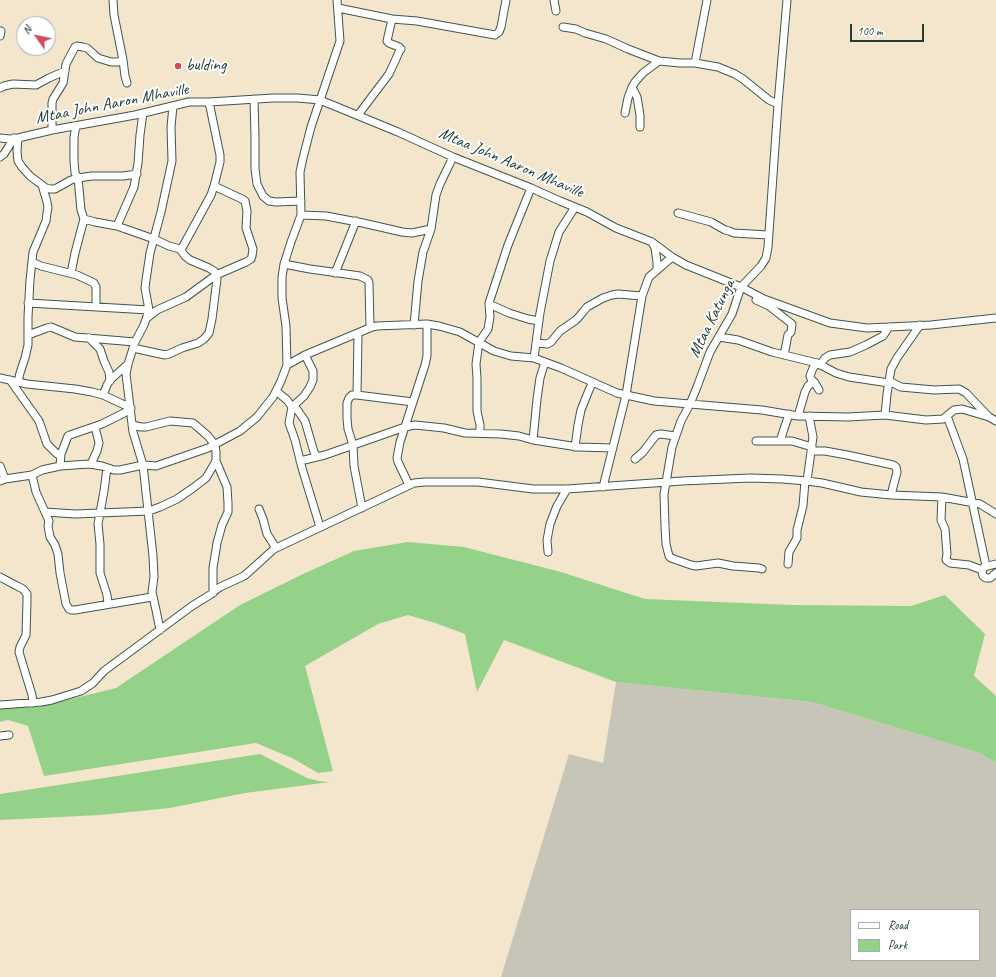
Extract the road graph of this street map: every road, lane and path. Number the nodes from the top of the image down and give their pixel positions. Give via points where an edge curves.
1 (113, 0) edge
2 (337, 0) edge
3 (506, 0) edge
4 (554, 0) edge
5 (707, 0) edge
6 (787, 0) edge
7 (338, 8) junction
8 (556, 11) dead end
9 (392, 19) junction
10 (563, 27) dead end
11 (123, 60) junction
12 (659, 61) junction
13 (695, 62) junction
14 (65, 71) junction
15 (127, 83) dead end
16 (632, 87) junction
17 (0, 88) edge
18 (254, 99) junction
19 (320, 100) junction
20 (209, 102) junction
21 (778, 104) junction
22 (173, 106) junction
23 (143, 113) junction
24 (625, 113) dead end
25 (358, 115) junction
26 (76, 126) junction
27 (640, 127) dead end
28 (52, 130) junction
29 (0, 138) edge
30 (16, 138) junction
31 (0, 157) edge
32 (453, 157) junction
33 (136, 174) junction
34 (78, 178) junction
35 (42, 185) junction
36 (214, 186) junction
37 (531, 188) junction
38 (301, 200) junction
39 (576, 207) junction
40 (678, 213) dead end
41 (301, 215) junction
42 (84, 219) junction
43 (356, 221) junction
44 (117, 226) junction
45 (431, 229) junction
46 (768, 235) junction
47 (154, 239) junction
48 (652, 242) junction
49 (180, 249) junction
50 (672, 257) junction
51 (32, 262) junction
52 (284, 264) junction
53 (657, 270) junction
54 (335, 272) junction
55 (71, 273) junction
56 (216, 275) junction
57 (741, 290) junction
58 (642, 296) junction
59 (28, 303) junction
60 (489, 304) junction
61 (96, 306) junction
62 (149, 310) junction
63 (147, 318) junction
64 (996, 318) edge
65 (539, 320) junction
66 (427, 324) junction
67 (414, 325) junction
68 (920, 325) junction
69 (888, 327) junction
70 (370, 328) junction
71 (358, 333) junction
72 (28, 334) junction
73 (719, 337) junction
74 (88, 338) junction
75 (478, 342) junction
76 (536, 343) junction
77 (134, 345) junction
78 (305, 355) junction
79 (784, 355) junction
80 (534, 358) junction
81 (545, 362) junction
82 (128, 364) junction
83 (818, 364) junction
84 (287, 365) junction
85 (0, 378) edge
86 (10, 380) junction
87 (110, 381) junction
88 (18, 382) junction
89 (593, 382) junction
90 (813, 382) junction
91 (889, 382) junction
92 (819, 390) dead end
93 (276, 391) junction
94 (357, 394) junction
95 (103, 395) junction
96 (626, 395) junction
97 (413, 402) junction
98 (690, 404) junction
99 (293, 406) junction
100 (130, 408) junction
101 (789, 414) junction
102 (798, 416) junction
103 (809, 416) junction
104 (885, 416) junction
105 (947, 416) junction
106 (988, 416) junction
107 (996, 420) edge
108 (132, 425) junction
109 (95, 427) junction
110 (405, 427) junction
111 (480, 433) junction
112 (675, 436) junction
113 (533, 440) junction
114 (756, 441) dead end
115 (780, 441) junction
116 (215, 445) junction
117 (353, 445) junction
118 (575, 447) junction
119 (613, 448) junction
120 (812, 449) junction
121 (60, 456) junction
122 (94, 456) junction
123 (317, 457) junction
124 (636, 459) dead end
125 (216, 461) junction
126 (300, 461) junction
127 (91, 464) junction
128 (143, 465) junction
129 (0, 466) edge
130 (60, 466) junction
131 (103, 467) junction
132 (32, 475) junction
133 (2, 480) edge
134 (806, 481) junction
135 (666, 482) junction
136 (894, 482) junction
137 (410, 485) junction
138 (603, 487) junction
139 (567, 489) junction
140 (891, 495) junction
141 (904, 496) junction
142 (942, 497) junction
143 (973, 503) junction
144 (362, 508) junction
145 (259, 509) dead end
146 (149, 511) junction
147 (44, 512) junction
148 (100, 512) junction
149 (996, 514) edge
150 (320, 527) junction
151 (276, 548) junction
152 (548, 552) dead end
153 (788, 564) dead end
154 (996, 564) edge
155 (984, 568) junction
156 (762, 569) dead end
157 (996, 573) edge
158 (0, 577) edge
159 (212, 593) junction
160 (152, 597) junction
161 (108, 604) junction
162 (160, 630) junction
163 (33, 703) junction
164 (0, 705) edge
165 (9, 735) dead end
166 (0, 736) edge

1 - 11 street
2 - 7 street
3 - 9 street via 501,27 495,35
4 - 8 street
5 - 13 street
6 - 21 street, Mtaa Katunga
7 - 9 street
7 - 19 street via 340,41
9 - 25 street via 387,41 401,49 388,74
10 - 12 street via 606,38
11 - 14 street via 104,60 87,48 77,46 66,64
11 - 15 street
12 - 13 street
12 - 16 street
13 - 21 street via 735,74
14 - 17 street via 36,85 13,84
14 - 28 street via 63,83 52,102
16 - 24 street
16 - 27 street via 637,97
18 - 19 street, Mtaa John Aaron Mhaville
18 - 20 street, Mtaa John Aaron Mhaville
18 - 38 street via 254,169 257,184 263,196 269,201
19 - 25 street, Mtaa John Aaron Mhaville
19 - 38 street via 300,172
20 - 22 street, Mtaa John Aaron Mhaville via 189,102
20 - 36 street via 220,155
21 - 46 street, Mtaa Katunga
22 - 23 street, Mtaa John Aaron Mhaville
22 - 47 street via 172,161
23 - 26 street, Mtaa John Aaron Mhaville
23 - 33 street
25 - 32 street, Mtaa John Aaron Mhaville
26 - 28 street, Mtaa John Aaron Mhaville
26 - 34 street via 74,161
28 - 30 street, Mtaa John Aaron Mhaville
29 - 30 street, Mtaa John Aaron Mhaville
30 - 31 street
30 - 35 street via 18,161 26,172
32 - 37 street, Mtaa John Aaron Mhaville
32 - 45 street via 436,195
33 - 34 street
33 - 44 street via 133,192
34 - 35 street via 55,189
34 - 42 street
35 - 51 street via 48,208
36 - 49 street
36 - 56 street via 245,201 246,228 253,249 251,258 246,262
37 - 39 street, Mtaa John Aaron Mhaville
37 - 60 street via 508,245
38 - 41 street
39 - 48 street, Mtaa John Aaron Mhaville via 616,228
39 - 65 street via 559,232 550,261
40 - 46 street via 711,222 729,232
41 - 43 street
41 - 52 street
42 - 44 street
42 - 55 street
43 - 45 street via 402,232 412,233
43 - 54 street
44 - 47 street
45 - 67 street via 419,270
46 - 57 street, Mtaa Katunga via 766,258
47 - 49 street
47 - 62 street via 145,288
48 - 50 street, Mtaa John Aaron Mhaville
48 - 53 street
49 - 56 street via 190,260 209,268
50 - 53 street
50 - 57 street, Mtaa John Aaron Mhaville
51 - 55 street
51 - 59 street
52 - 54 street
52 - 84 street via 282,288
53 - 58 street via 649,277
54 - 70 street via 360,276 368,280
55 - 61 street via 95,285
56 - 63 street via 186,297 157,310
56 - 77 street via 211,326 204,339 165,355
57 - 69 street, Mtaa John Aaron Mhaville via 830,323 867,328
57 - 73 street, Mtaa Katunga via 732,314
57 - 79 street via 769,306 792,324
58 - 76 street via 618,294 603,298 587,307 551,342
58 - 96 street
59 - 61 street
59 - 72 street
60 - 65 street via 509,313
60 - 75 street via 488,329
61 - 62 street
62 - 63 street
63 - 77 street
64 - 68 street, Mtaa John Aaron Mhaville
65 - 76 street
66 - 67 street
66 - 75 street via 460,332
66 - 97 street via 425,365
67 - 70 street
68 - 69 street, Mtaa John Aaron Mhaville
68 - 91 street via 897,358
69 - 83 street via 883,336 866,345 850,352 830,355
70 - 71 street
71 - 78 street
71 - 94 street
72 - 74 street via 51,327 75,337
72 - 88 street via 27,351
73 - 79 street via 738,340
73 - 98 street, Mtaa Katunga via 710,352
74 - 77 street
74 - 87 street via 100,349
75 - 80 street via 494,351 511,356
75 - 111 street via 477,411
76 - 80 street
77 - 82 street
78 - 84 street
78 - 99 street via 313,371 313,380 304,396
79 - 83 street
80 - 81 street
81 - 89 street
81 - 113 street via 540,378
82 - 87 street
82 - 100 street via 126,374
83 - 90 street via 810,376
83 - 91 street via 849,377
84 - 93 street
85 - 86 street
86 - 88 street
86 - 121 street via 38,421 47,444
87 - 95 street
88 - 95 street
89 - 96 street
89 - 118 street via 581,410
90 - 92 street
90 - 102 street via 805,392
91 - 104 street
91 - 106 street via 901,387 959,389
93 - 99 street
93 - 116 street via 258,416 240,431
94 - 97 street
94 - 117 street via 349,398 346,410
95 - 100 street
96 - 98 street via 654,401
96 - 119 street
97 - 110 street
98 - 101 street
98 - 112 street, Mtaa Katunga
99 - 123 street via 305,420
99 - 126 street via 289,423
100 - 108 street
100 - 109 street
101 - 102 street
101 - 115 street
102 - 103 street
103 - 104 street
103 - 120 street via 813,437
104 - 105 street via 926,420 943,419
105 - 106 street via 954,410 962,409
105 - 143 street via 963,459
106 - 107 street
108 - 116 street via 146,427 170,421 190,422 196,424
108 - 128 street
109 - 121 street via 68,436
109 - 122 street via 99,443
110 - 111 street via 415,425
110 - 117 street
110 - 137 street via 397,458
111 - 113 street via 507,434
112 - 124 street via 656,435
112 - 135 street, Mtaa Katunga
113 - 118 street
114 - 115 street
115 - 120 street via 792,441
116 - 125 street
116 - 128 street via 156,466
117 - 123 street
117 - 144 street
118 - 119 street
119 - 138 street
120 - 134 street
120 - 136 street via 893,465 897,469
121 - 130 street
122 - 127 street
122 - 131 street
123 - 126 street
125 - 146 street via 206,478 193,488 160,508
125 - 159 street via 227,487 228,512 217,543
126 - 150 street
127 - 130 street
127 - 131 street
128 - 131 street via 120,470
128 - 146 street
129 - 133 street
130 - 132 street
131 - 148 street via 104,491
132 - 133 street
132 - 147 street
134 - 135 street via 750,478
134 - 140 street
134 - 153 street via 796,540 789,552
135 - 138 street
135 - 156 street, Mtaa Katunga via 664,526 669,556 696,566 718,563
136 - 140 street
136 - 141 street
137 - 139 street via 425,482 478,482 534,489
137 - 144 street
138 - 139 street
139 - 152 street via 550,524
140 - 141 street
141 - 142 street
142 - 143 street
142 - 155 street via 946,560 950,563
143 - 149 street via 980,504
143 - 155 street
144 - 150 street
145 - 151 street via 267,534
146 - 148 street
146 - 160 street via 154,577
147 - 148 street
147 - 161 street via 49,521 50,537 58,554 67,606 74,610
148 - 161 street via 100,573
150 - 151 street
151 - 159 street via 244,576
154 - 155 street
155 - 157 street via 983,576 986,578
158 - 163 street via 23,589 26,594 26,635 19,652
159 - 162 street
160 - 161 street
160 - 162 street
162 - 163 street via 81,691
163 - 164 street
165 - 166 street

